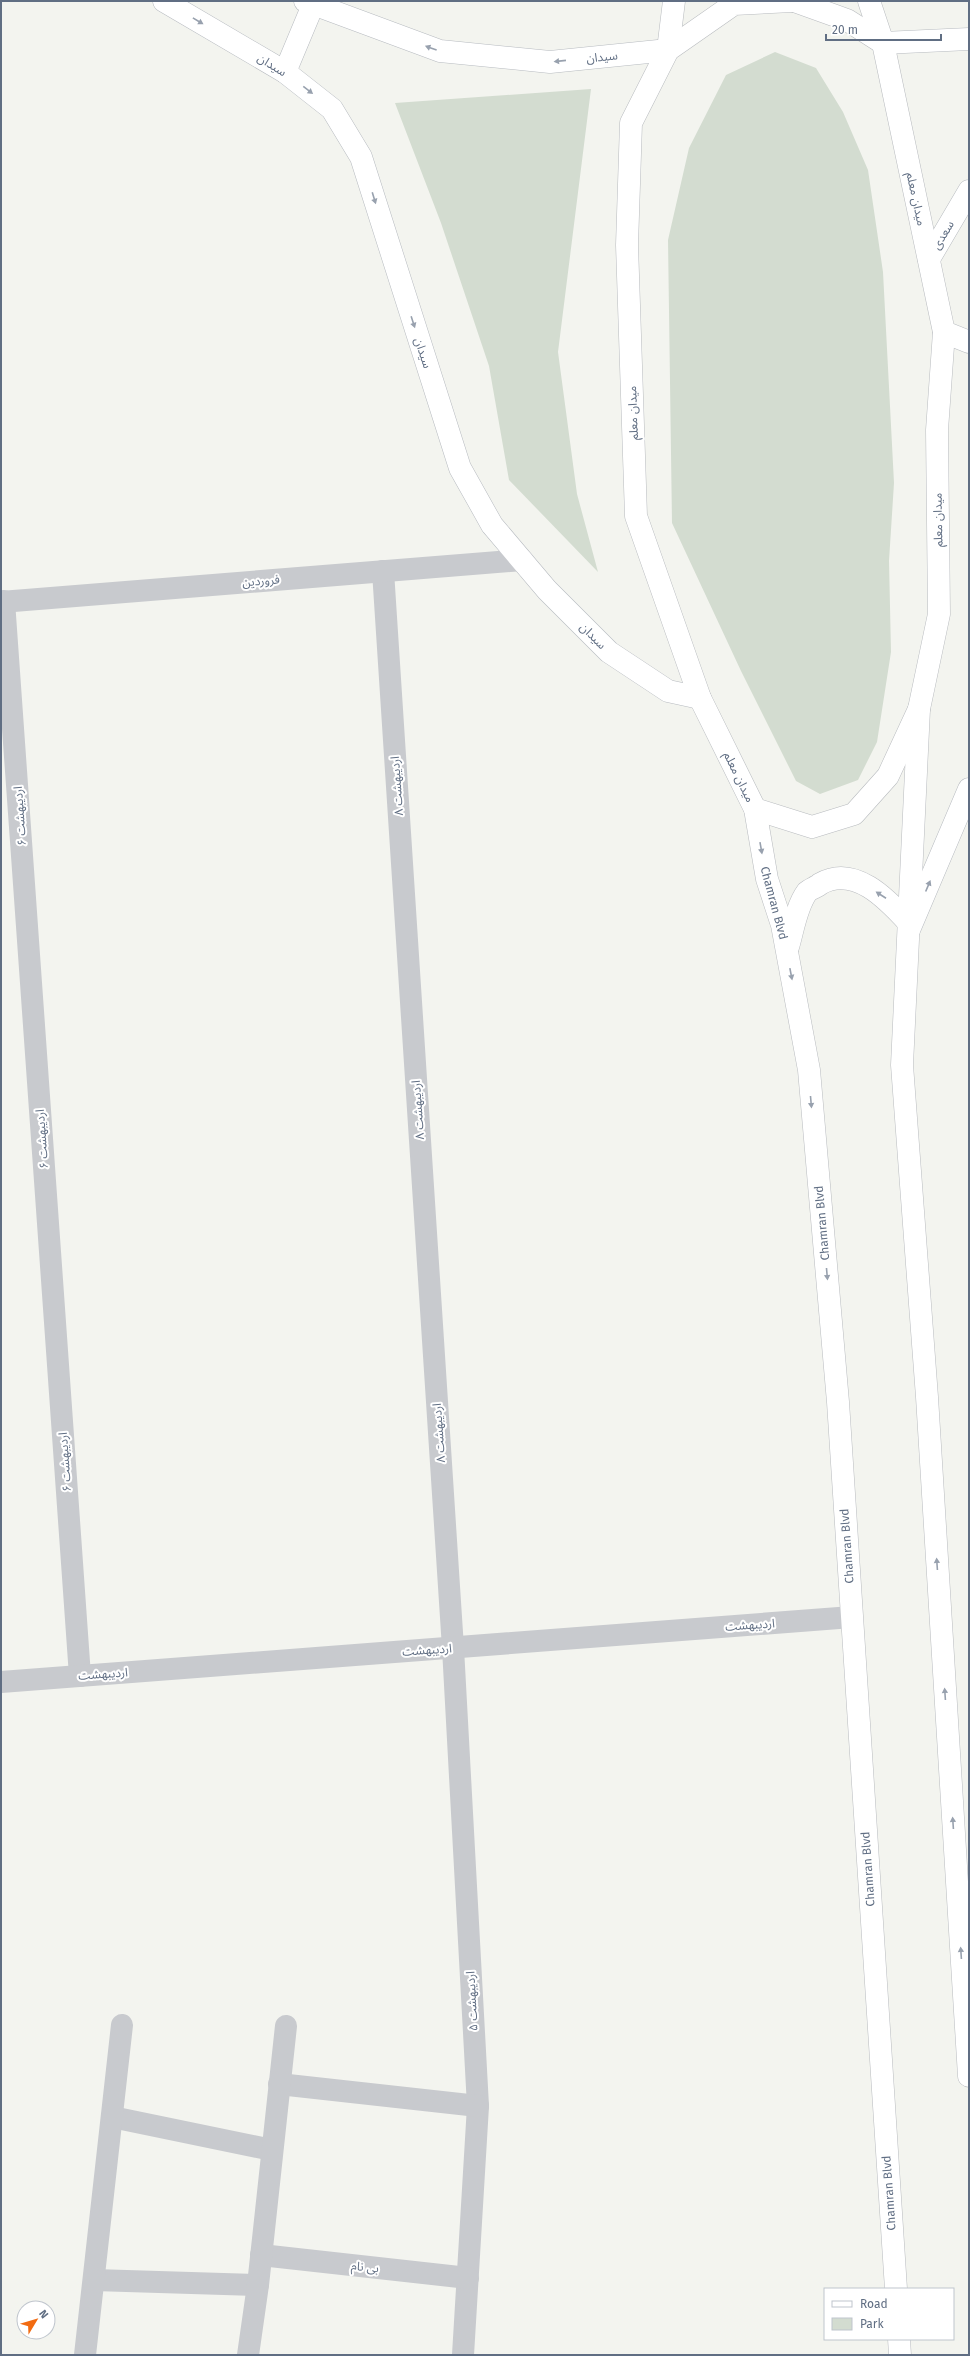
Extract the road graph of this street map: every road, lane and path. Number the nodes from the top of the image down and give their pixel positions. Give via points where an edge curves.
1 (164, 1) edge
2 (674, 1) edge
3 (793, 1) edge
4 (869, 1) edge
5 (309, 3) edge
6 (969, 39) edge
7 (883, 43) junction
8 (668, 50) junction
9 (285, 72) junction
10 (969, 191) edge
11 (929, 259) junction
12 (944, 332) junction
13 (969, 342) edge
14 (522, 560) junction
15 (383, 571) junction
16 (3, 602) edge
17 (700, 698) junction
18 (918, 709) junction
19 (969, 789) edge
20 (755, 809) junction
21 (908, 929) junction
22 (786, 952) junction
23 (852, 1617) junction
24 (453, 1648) junction
25 (80, 1676) junction
26 (1, 1682) edge
27 (122, 2024) dead end
28 (286, 2026) dead end
29 (969, 2076) edge
30 (279, 2084) junction
31 (478, 2106) junction
32 (112, 2117) junction
33 (272, 2150) junction
34 (261, 2255) junction
35 (468, 2278) junction
36 (94, 2280) junction
37 (258, 2285) junction
38 (896, 2288) edge
39 (899, 2340) edge
40 (85, 2355) edge
41 (248, 2355) edge
42 (463, 2355) edge
43 (900, 2355) edge

1 -> 9 main road, سیدان
2 - 8 main road
3 - 7 main road, میدان معلم via 847,20
3 - 8 main road, میدان معلم via 734,4
4 - 7 main road
8 -> 5 main road, سیدان via 550,62 440,51
5 - 9 main road
6 - 7 main road
7 - 11 main road, میدان معلم
8 - 17 main road, میدان معلم via 631,123 627,245 636,516
9 -> 14 main road, سیدان via 332,109 361,157 460,468 492,525
10 - 11 main road, سعدی
11 - 12 main road, میدان معلم
12 - 13 main road
12 - 18 main road, میدان معلم via 937,430 939,614
14 - 15 street, فروردین
14 - 17 main road, سیدان via 547,590 609,652 668,691
15 - 16 street, فروردین
15 - 24 street, اردیبهشت ۸
16 - 25 street, اردیبهشت ۶
17 - 20 main road, میدان معلم
18 - 20 main road, میدان معلم via 888,776 854,814 812,827
18 - 21 main road
21 -> 19 main road
20 -> 22 main road, Chamran Blvd via 766,879 782,925
21 -> 22 main road via 887,899 860,881 830,879 808,892 800,908
29 -> 21 main road via 902,1065
22 -> 23 main road, Chamran Blvd via 809,1070 838,1402
23 - 24 street, اردیبهشت
23 - 38 main road, Chamran Blvd
24 - 25 street, اردیبهشت
24 - 31 street, اردیبهشت ۵
25 - 26 street, اردیبهشت
27 - 32 street
28 - 30 street
30 - 31 street
30 - 33 street
31 - 35 street, اردیبهشت ۵
32 - 33 street
32 - 36 street
33 - 34 street
34 - 35 street, بی نام
34 - 37 street
35 - 42 street, اردیبهشت ۵
36 - 37 street
36 - 40 street
37 - 41 street
39 - 43 main road

